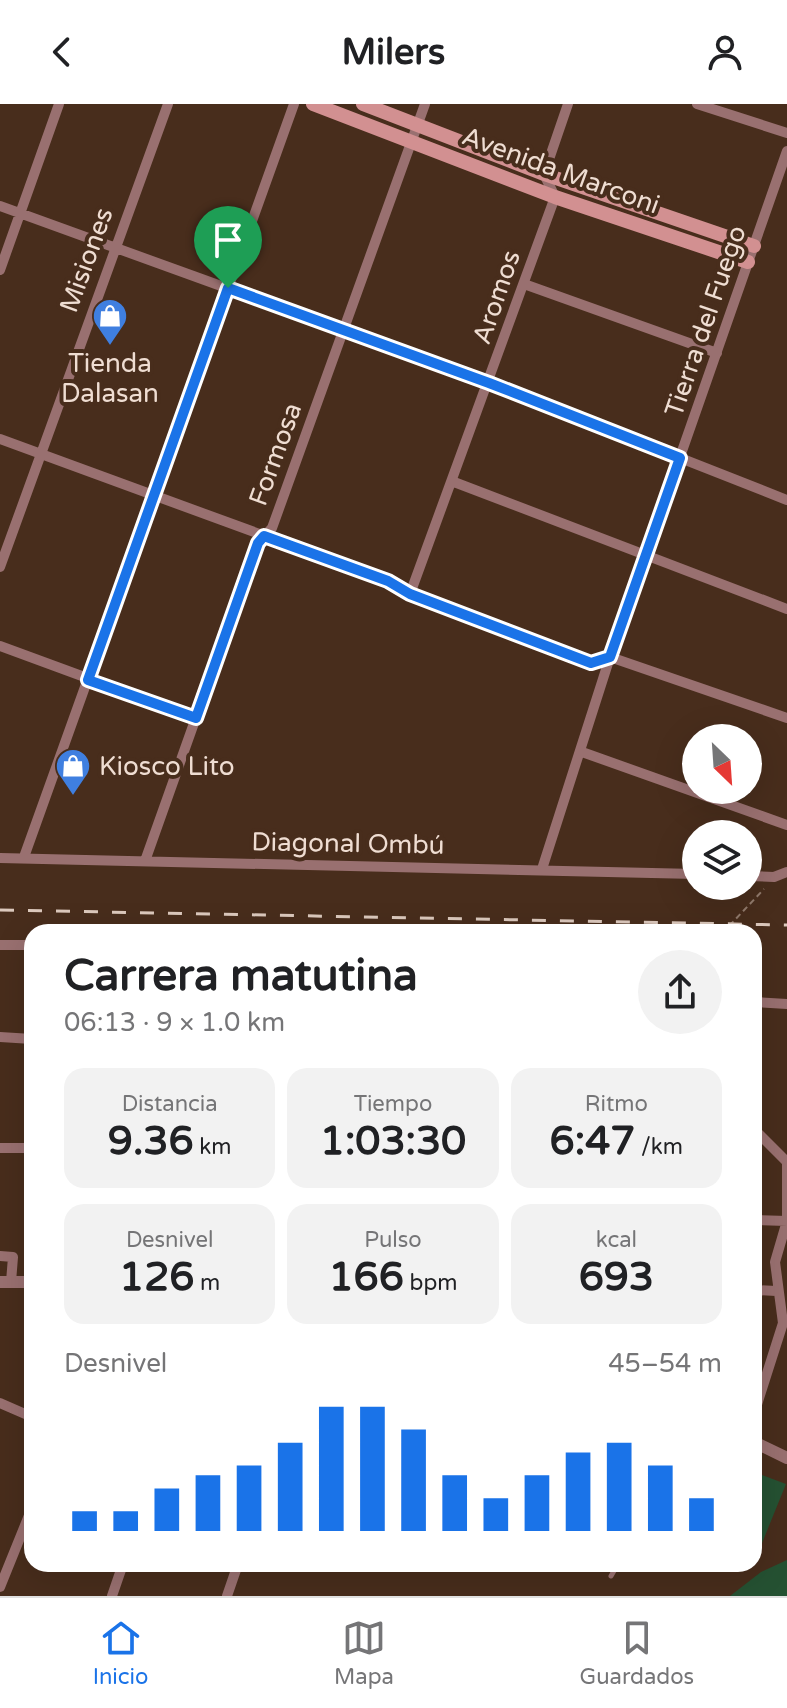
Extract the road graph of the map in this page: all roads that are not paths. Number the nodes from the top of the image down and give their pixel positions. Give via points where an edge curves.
1 (59, 104) edge
2 (168, 104) edge
3 (294, 104) edge
4 (313, 104) edge
5 (363, 104) edge
6 (425, 104) edge
7 (568, 104) edge
8 (697, 104) edge
9 (418, 124) junction
10 (787, 133) edge
11 (413, 140) junction
12 (787, 151) edge
13 (544, 174) junction
14 (555, 197) junction
15 (0, 206) edge
16 (20, 214) junction
17 (754, 246) junction
18 (113, 248) junction
19 (748, 262) junction
20 (0, 270) edge
21 (524, 284) junction
22 (228, 288) junction
23 (343, 331) junction
24 (717, 353) junction
25 (489, 383) junction
26 (0, 439) edge
27 (40, 454) junction
28 (680, 458) junction
29 (454, 482) junction
30 (154, 497) junction
31 (787, 500) edge
32 (264, 536) junction
33 (645, 556) junction
34 (0, 567) edge
35 (410, 594) junction
36 (787, 609) edge
37 (0, 646) edge
38 (610, 657) junction
39 (88, 680) junction
40 (196, 718) junction
41 (787, 718) edge
42 (582, 752) junction
43 (787, 825) edge
44 (24, 857) junction
45 (0, 858) edge
46 (145, 861) junction
47 (542, 869) junction
48 (787, 872) edge
49 (682, 874) edge
50 (762, 877) edge
51 (0, 945) edge
52 (24, 945) edge
53 (762, 1002) edge
54 (787, 1004) edge
55 (0, 1037) edge
56 (24, 1038) edge
57 (762, 1137) edge
58 (0, 1148) edge
59 (24, 1148) edge
60 (787, 1162) edge
61 (762, 1220) edge
62 (787, 1221) edge
63 (0, 1256) edge
64 (6, 1282) edge
65 (762, 1290) edge
66 (776, 1291) junction
67 (762, 1389) edge
68 (0, 1403) edge
69 (24, 1414) edge
70 (762, 1446) edge
71 (787, 1458) edge
72 (24, 1528) edge
73 (120, 1572) edge
74 (235, 1572) edge
75 (613, 1572) edge
76 (611, 1576) dead end
77 (0, 1587) edge
78 (112, 1596) edge
79 (227, 1596) edge

1 - 16 street
2 - 18 street, Misiones
3 - 22 street
4 - 11 main road, Avenida Marconi
5 - 9 main road, Avenida Marconi
6 - 9 street, Formosa
7 - 13 street
8 - 10 street
9 - 11 street, Formosa
9 - 13 main road, Avenida Marconi
11 - 14 main road, Avenida Marconi
11 - 23 street, Formosa
12 - 17 street, Tierra del Fuego
13 - 14 street
13 - 17 main road, Avenida Marconi
14 - 19 main road, Avenida Marconi
14 - 21 street, Aromos
15 - 16 street
16 - 18 street
16 - 20 street
17 - 19 street, Tierra del Fuego
18 - 22 street
18 - 27 street, Misiones
19 - 24 street, Tierra del Fuego
21 - 24 street
21 - 25 street, Aromos
22 - 23 street
22 - 30 street
23 - 25 street
23 - 32 street, Formosa via 272,528
24 - 28 street, Tierra del Fuego
25 - 28 street
25 - 29 street, Aromos
26 - 27 street
27 - 30 street
27 - 34 street, Misiones
28 - 31 street
28 - 33 street, Tierra del Fuego
29 - 33 street
29 - 35 street, Aromos
30 - 32 street
30 - 39 street
32 - 35 street
32 - 40 street, Formosa
33 - 36 street
33 - 38 street, Tierra del Fuego
35 - 38 street via 591,663
37 - 39 street
38 - 41 street
38 - 42 street, Tierra del Fuego
39 - 40 street
39 - 44 street
40 - 46 street, Formosa
42 - 43 street
42 - 47 street, Tierra del Fuego
44 - 45 street, Diagonal Ombú
44 - 46 street, Diagonal Ombú
46 - 47 street, Diagonal Ombú
47 - 49 street, Diagonal Ombú
48 - 50 street
51 - 52 street
53 - 54 street
55 - 56 street
57 - 60 street
58 - 59 street
60 - 62 street
61 - 62 street
62 - 66 street via 775,1262
63 - 64 street via 13,1257
65 - 66 street
66 - 67 street via 783,1323
68 - 69 street
70 - 71 street
72 - 77 street
73 - 78 street
74 - 79 street
75 - 76 lane

